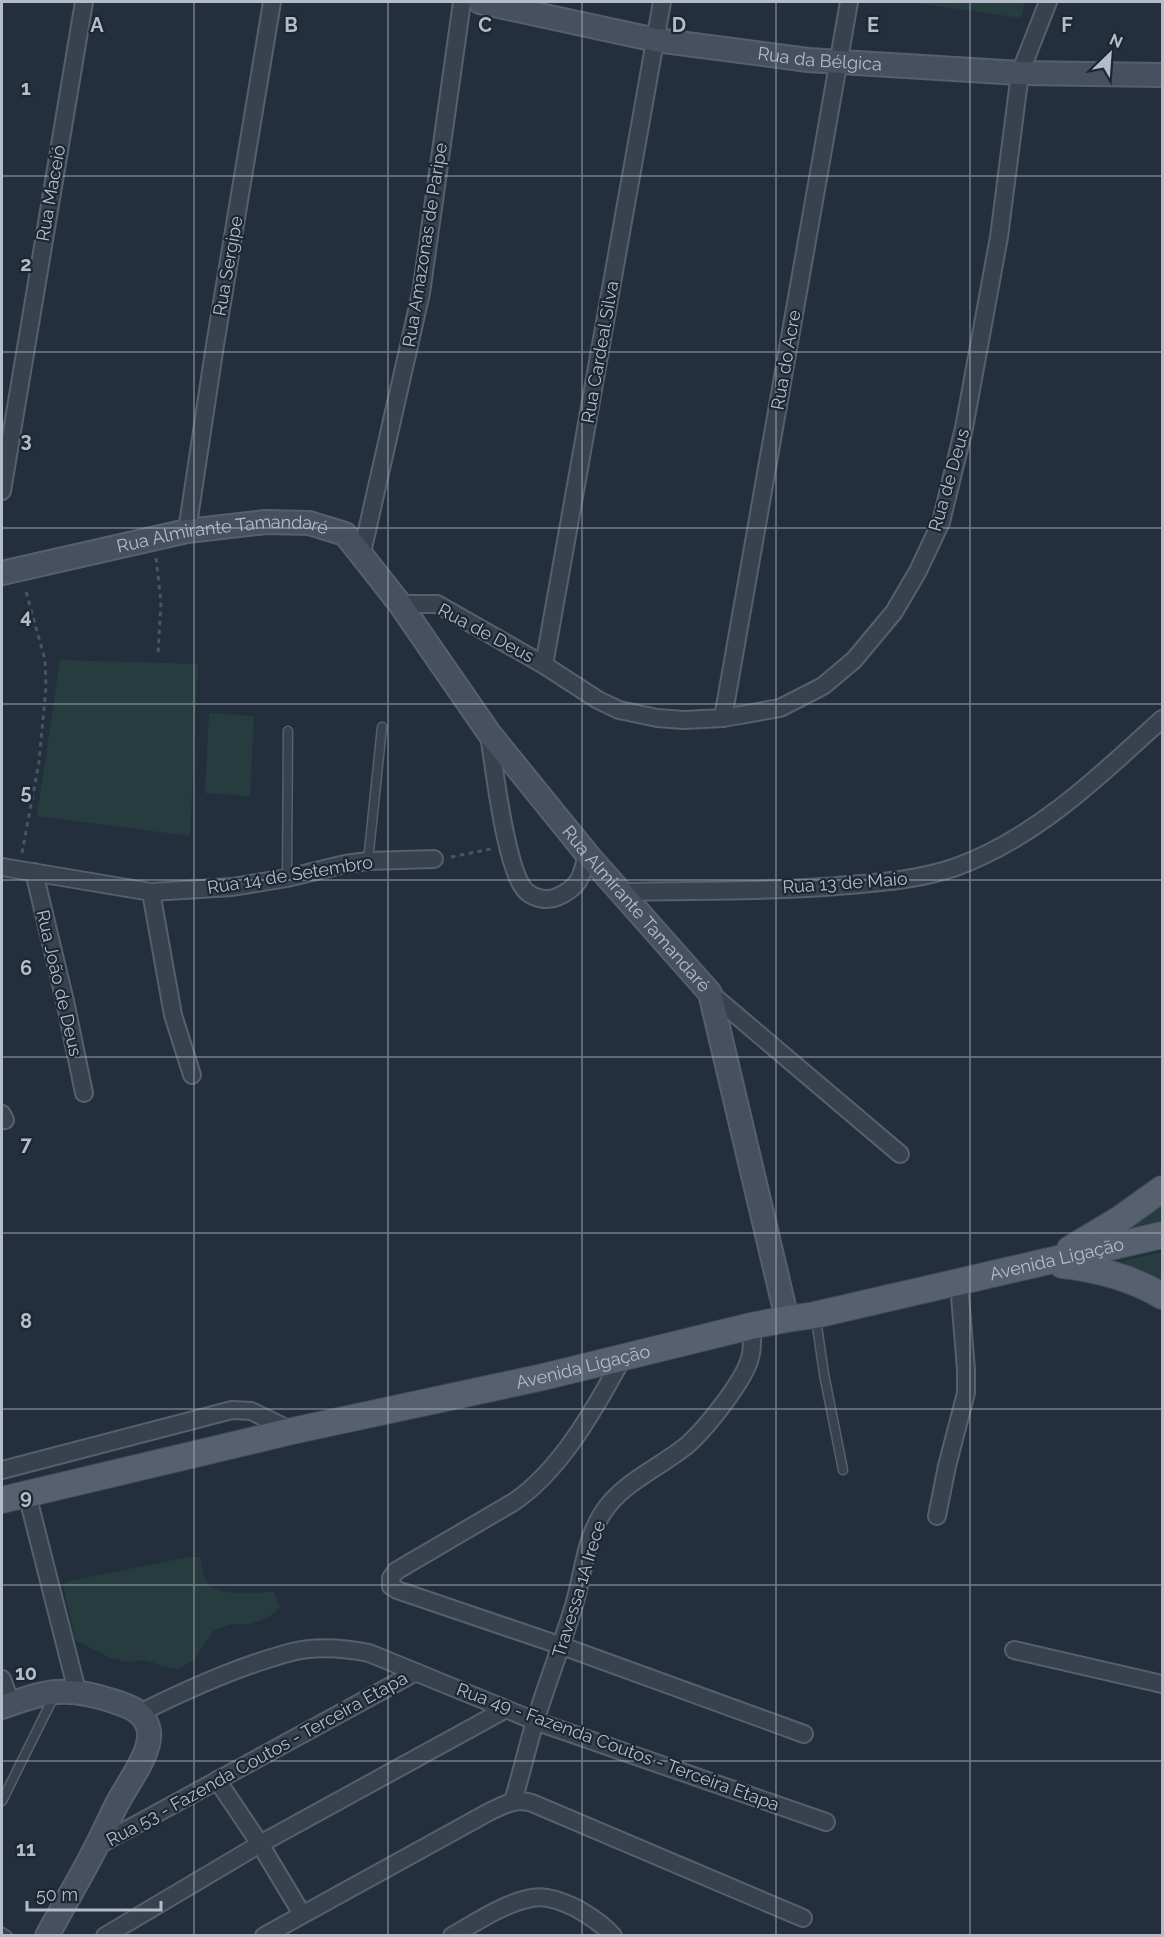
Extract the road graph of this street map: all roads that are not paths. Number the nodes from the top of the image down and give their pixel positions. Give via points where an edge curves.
1 (84, 2) edge
2 (272, 2) edge
3 (462, 2) edge
4 (480, 2) edge
5 (662, 2) edge
6 (849, 2) edge
7 (1048, 2) edge
8 (656, 40) junction
9 (838, 62) junction
10 (1020, 73) junction
11 (1162, 75) edge
12 (2, 491) edge
13 (187, 531) junction
14 (361, 557) junction
15 (11, 570) edge
16 (399, 603) junction
17 (544, 664) junction
18 (723, 718) junction
19 (1162, 718) edge
20 (382, 727) dead end
21 (288, 731) dead end
22 (489, 733) junction
23 (587, 854) junction
24 (434, 859) road end
25 (368, 861) junction
26 (2, 867) edge
27 (27, 871) junction
28 (287, 878) junction
29 (151, 892) junction
30 (621, 892) junction
31 (710, 993) junction
32 (192, 1074) dead end
33 (84, 1093) dead end
34 (900, 1154) dead end
35 (1162, 1188) edge
36 (1162, 1235) edge
37 (1044, 1264) junction
38 (959, 1283) junction
39 (1162, 1296) edge
40 (815, 1315) junction
41 (787, 1318) junction
42 (751, 1326) junction
43 (623, 1358) junction
44 (292, 1431) junction
45 (2, 1470) edge
46 (843, 1470) dead end
47 (27, 1494) junction
48 (2, 1500) edge
49 (937, 1516) dead end
50 (562, 1646) junction
51 (1014, 1650) dead end
52 (416, 1672) junction
53 (2, 1679) edge
54 (1162, 1684) edge
55 (67, 1691) junction
56 (6, 1706) edge
57 (506, 1709) junction
58 (140, 1713) junction
59 (535, 1721) junction
60 (804, 1734) dead end
61 (216, 1780) junction
62 (2, 1801) edge
63 (513, 1801) junction
64 (826, 1822) dead end
65 (260, 1844) junction
66 (97, 1846) junction
67 (302, 1914) junction
68 (803, 1918) dead end
69 (2, 1932) edge
70 (606, 1933) edge
71 (8, 1935) edge
72 (47, 1935) edge
73 (105, 1935) edge
74 (264, 1935) edge
75 (452, 1935) edge

1 - 12 street, Rua Maceió
2 - 13 street, Rua Sergipe
3 - 14 street, Rua Amazonas de Paripe via 421,293
4 - 8 main road, Rua da Bélgica
5 - 8 street, Rua Cardeal Silva
6 - 9 street, Rua do Acre
7 - 10 street, Rua de Deus
8 - 9 main road, Rua da Bélgica
8 - 17 street, Rua Cardeal Silva
9 - 10 main road, Rua da Bélgica
9 - 18 street, Rua do Acre
10 - 11 main road, Rua da Bélgica
10 - 18 street, Rua de Deus via 999,237 964,428 940,522 918,571 881,629 854,660 823,686 780,708
13 - 14 main road, Rua Almirante Tamandaré via 266,522 309,523 345,534
13 - 15 main road, Rua Almirante Tamandaré
14 - 16 main road, Rua Almirante Tamandaré
16 - 17 street, Rua de Deus via 437,604
16 - 22 main road, Rua Almirante Tamandaré
17 - 18 street, Rua de Deus via 619,710 657,718
19 - 30 street, Rua 13 de Maio via 1063,806 1004,844 957,866 910,880 817,888
20 - 25 lane
21 - 28 lane
22 - 23 main road, Rua Almirante Tamandaré
22 - 23 street, Rua Almirante Tamandaré via 507,845 527,892 540,899 553,899 568,892 582,876
23 - 30 main road, Rua Almirante Tamandaré
24 - 25 street, Rua 14 de Setembro
25 - 28 street, Rua 14 de Setembro
26 - 27 street, Rua 14 de Setembro
27 - 29 street, Rua 14 de Setembro
27 - 33 street, Rua João de Deus via 65,1001
28 - 29 street, Rua 14 de Setembro via 232,887
29 - 32 street via 173,1015
30 - 31 main road, Rua Almirante Tamandaré
31 - 34 street
31 - 41 main road, Rua Almirante Tamandaré
35 - 37 main road via 1086,1241
36 - 37 main road, Avenida Ligação
37 - 38 main road, Avenida Ligação
37 - 39 main road via 1120,1276
38 - 40 main road, Avenida Ligação
38 - 49 street via 966,1393
40 - 41 main road, Avenida Ligação
40 - 46 lane
41 - 42 main road, Avenida Ligação
42 - 43 main road, Avenida Ligação
42 - 50 street, Travessa 1A Irece via 752,1351 747,1369 709,1425 612,1501 602,1514 592,1534
43 - 44 main road, Avenida Ligação
43 - 50 street via 588,1417 542,1480 512,1503 396,1572 390,1582 397,1590
44 - 45 street via 251,1411 232,1410
44 - 47 main road, Avenida Ligação
47 - 48 main road, Avenida Ligação
47 - 55 street
50 - 59 street, Travessa 1A Irece
50 - 60 street
51 - 54 street
52 - 57 street, Rua 49 - Fazenda Coutos - Terceira Etapa
52 - 58 street, Rua 49 - Fazenda Coutos - Terceira Etapa via 369,1653 307,1649 241,1667
52 - 61 street, Rua 53 - Fazenda Coutos - Terceira Etapa
53 - 56 street
55 - 56 main road
55 - 58 main road via 103,1697
55 - 62 lane
57 - 59 street, Rua 49 - Fazenda Coutos - Terceira Etapa
57 - 65 street
58 - 66 main road via 147,1723 148,1746
59 - 63 street, Travessa 1A Irece
59 - 64 street, Rua 49 - Fazenda Coutos - Terceira Etapa
61 - 65 street
61 - 66 street, Rua 53 - Fazenda Coutos - Terceira Etapa
63 - 67 street
63 - 68 street via 532,1803
65 - 67 street
65 - 73 street
66 - 72 main road
67 - 74 street
69 - 71 lane
70 - 75 street via 589,1915 563,1902 533,1898 514,1903

